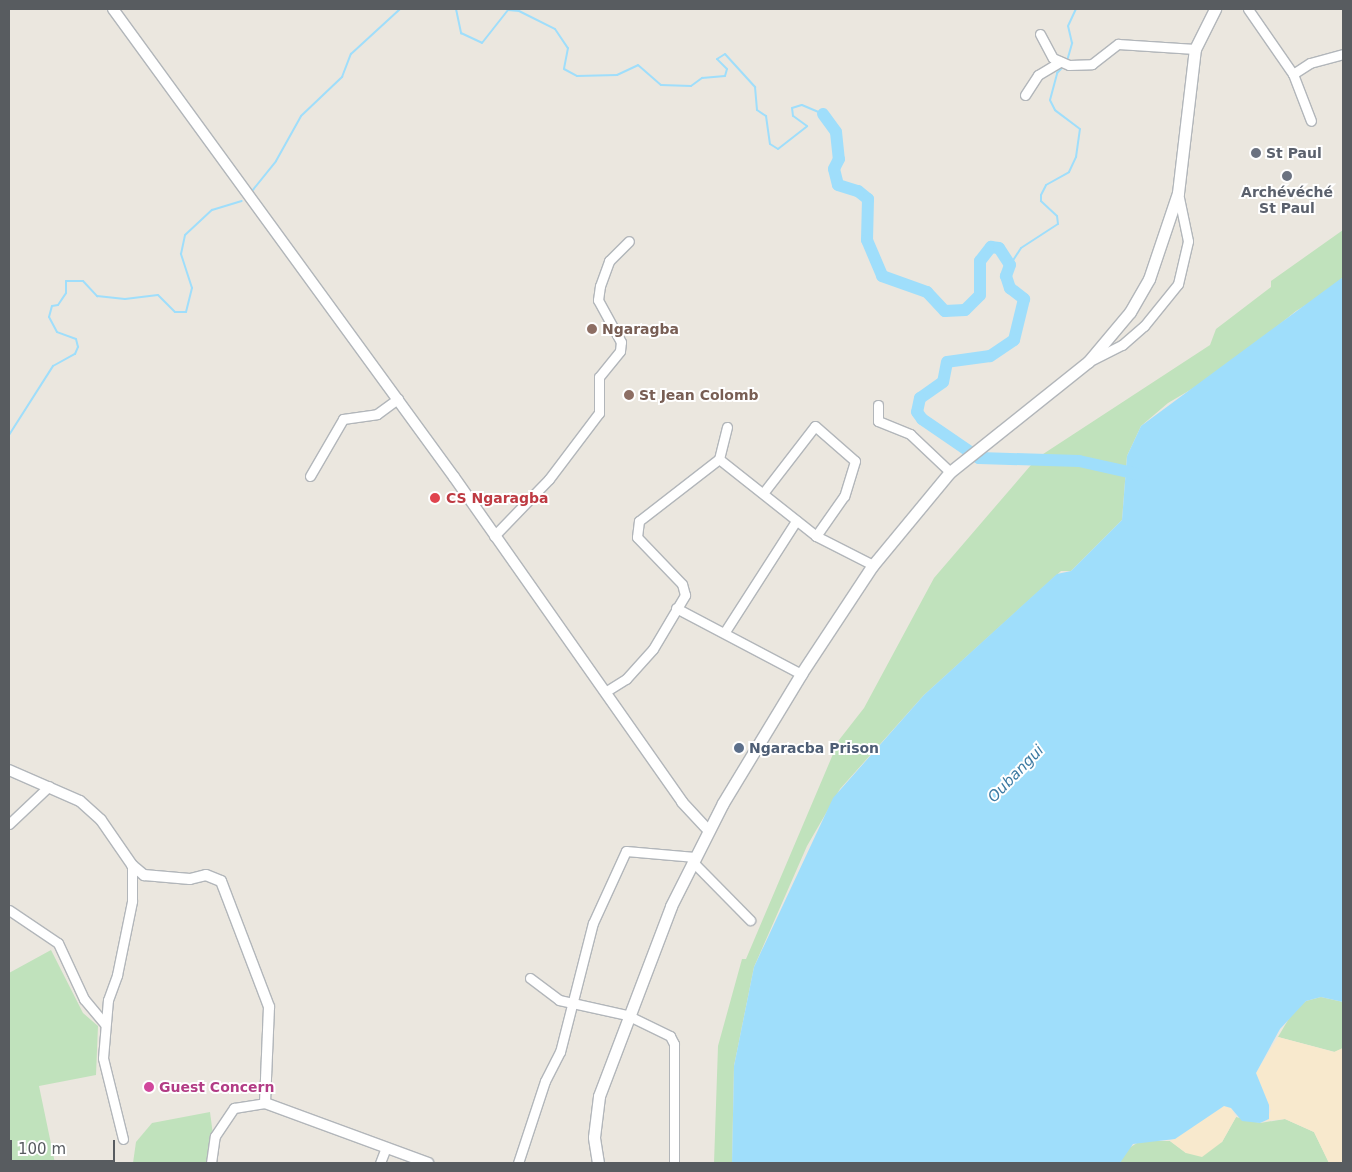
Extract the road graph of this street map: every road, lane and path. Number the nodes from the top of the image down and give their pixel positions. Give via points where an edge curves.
1 (113, 9) edge
2 (1215, 9) edge
3 (1248, 9) edge
4 (1040, 34) dead end
5 (1195, 49) junction
6 (1343, 54) edge
7 (1065, 63) junction
8 (1292, 74) junction
9 (1025, 95) dead end
10 (1311, 122) dead end
11 (1178, 193) junction
12 (629, 241) dead end
13 (1088, 362) junction
14 (398, 399) junction
15 (878, 405) dead end
16 (727, 427) dead end
17 (719, 459) junction
18 (952, 470) junction
19 (310, 476) dead end
20 (764, 492) junction
21 (796, 521) junction
22 (494, 536) junction
23 (816, 536) junction
24 (874, 565) junction
25 (676, 608) junction
26 (726, 630) junction
27 (801, 674) junction
28 (605, 692) junction
29 (9, 770) edge
30 (49, 786) junction
31 (9, 824) edge
32 (708, 830) junction
33 (694, 859) junction
34 (132, 865) junction
35 (9, 910) edge
36 (750, 920) dead end
37 (530, 978) dead end
38 (570, 1003) junction
39 (627, 1015) junction
40 (105, 1024) junction
41 (266, 1103) junction
42 (123, 1139) dead end
43 (386, 1147) junction
44 (211, 1163) edge
45 (380, 1163) edge
46 (428, 1163) edge
47 (518, 1163) edge
48 (598, 1163) edge
49 (674, 1163) edge

1 - 14 street
2 - 5 main road
3 - 8 street
4 - 7 street via 1048,52
5 - 7 street via 1118,44 1092,64
5 - 11 main road
6 - 8 street via 1310,63
7 - 9 street via 1038,76
8 - 10 street
11 - 13 main road via 1149,279 1130,312
11 - 13 street via 1188,241 1178,284 1158,312 1122,345
12 - 22 street via 610,261 600,286 598,300 621,342 620,351 599,377 600,413 549,479
13 - 18 main road
14 - 19 street via 377,414 343,419
14 - 22 street
15 - 18 street via 878,421 910,434
16 - 17 street
17 - 20 street
17 - 25 street via 639,521 636,528 636,537 682,584 685,595
18 - 24 main road
20 - 21 street
20 - 23 street via 815,426 855,461 844,496
21 - 23 street
21 - 26 street
22 - 28 street
23 - 24 street
24 - 27 main road
25 - 26 street
25 - 28 street via 653,649 626,679
26 - 27 street
27 - 32 main road
28 - 32 street via 682,802
29 - 30 street
30 - 31 street
30 - 34 street via 80,801 101,820
32 - 33 main road
33 - 36 street
33 - 38 street via 626,851 593,923
33 - 39 main road
34 - 40 street via 130,909
34 - 41 street via 144,875 190,878 206,875 221,881 269,1007
35 - 40 street via 58,943 84,999
37 - 38 street
38 - 39 street
38 - 47 street via 560,1052 545,1081
39 - 48 main road via 599,1096 594,1137
39 - 49 street via 673,1040
40 - 42 street via 104,1058
41 - 43 street
41 - 44 street via 234,1108 215,1136
43 - 45 street
43 - 46 street

